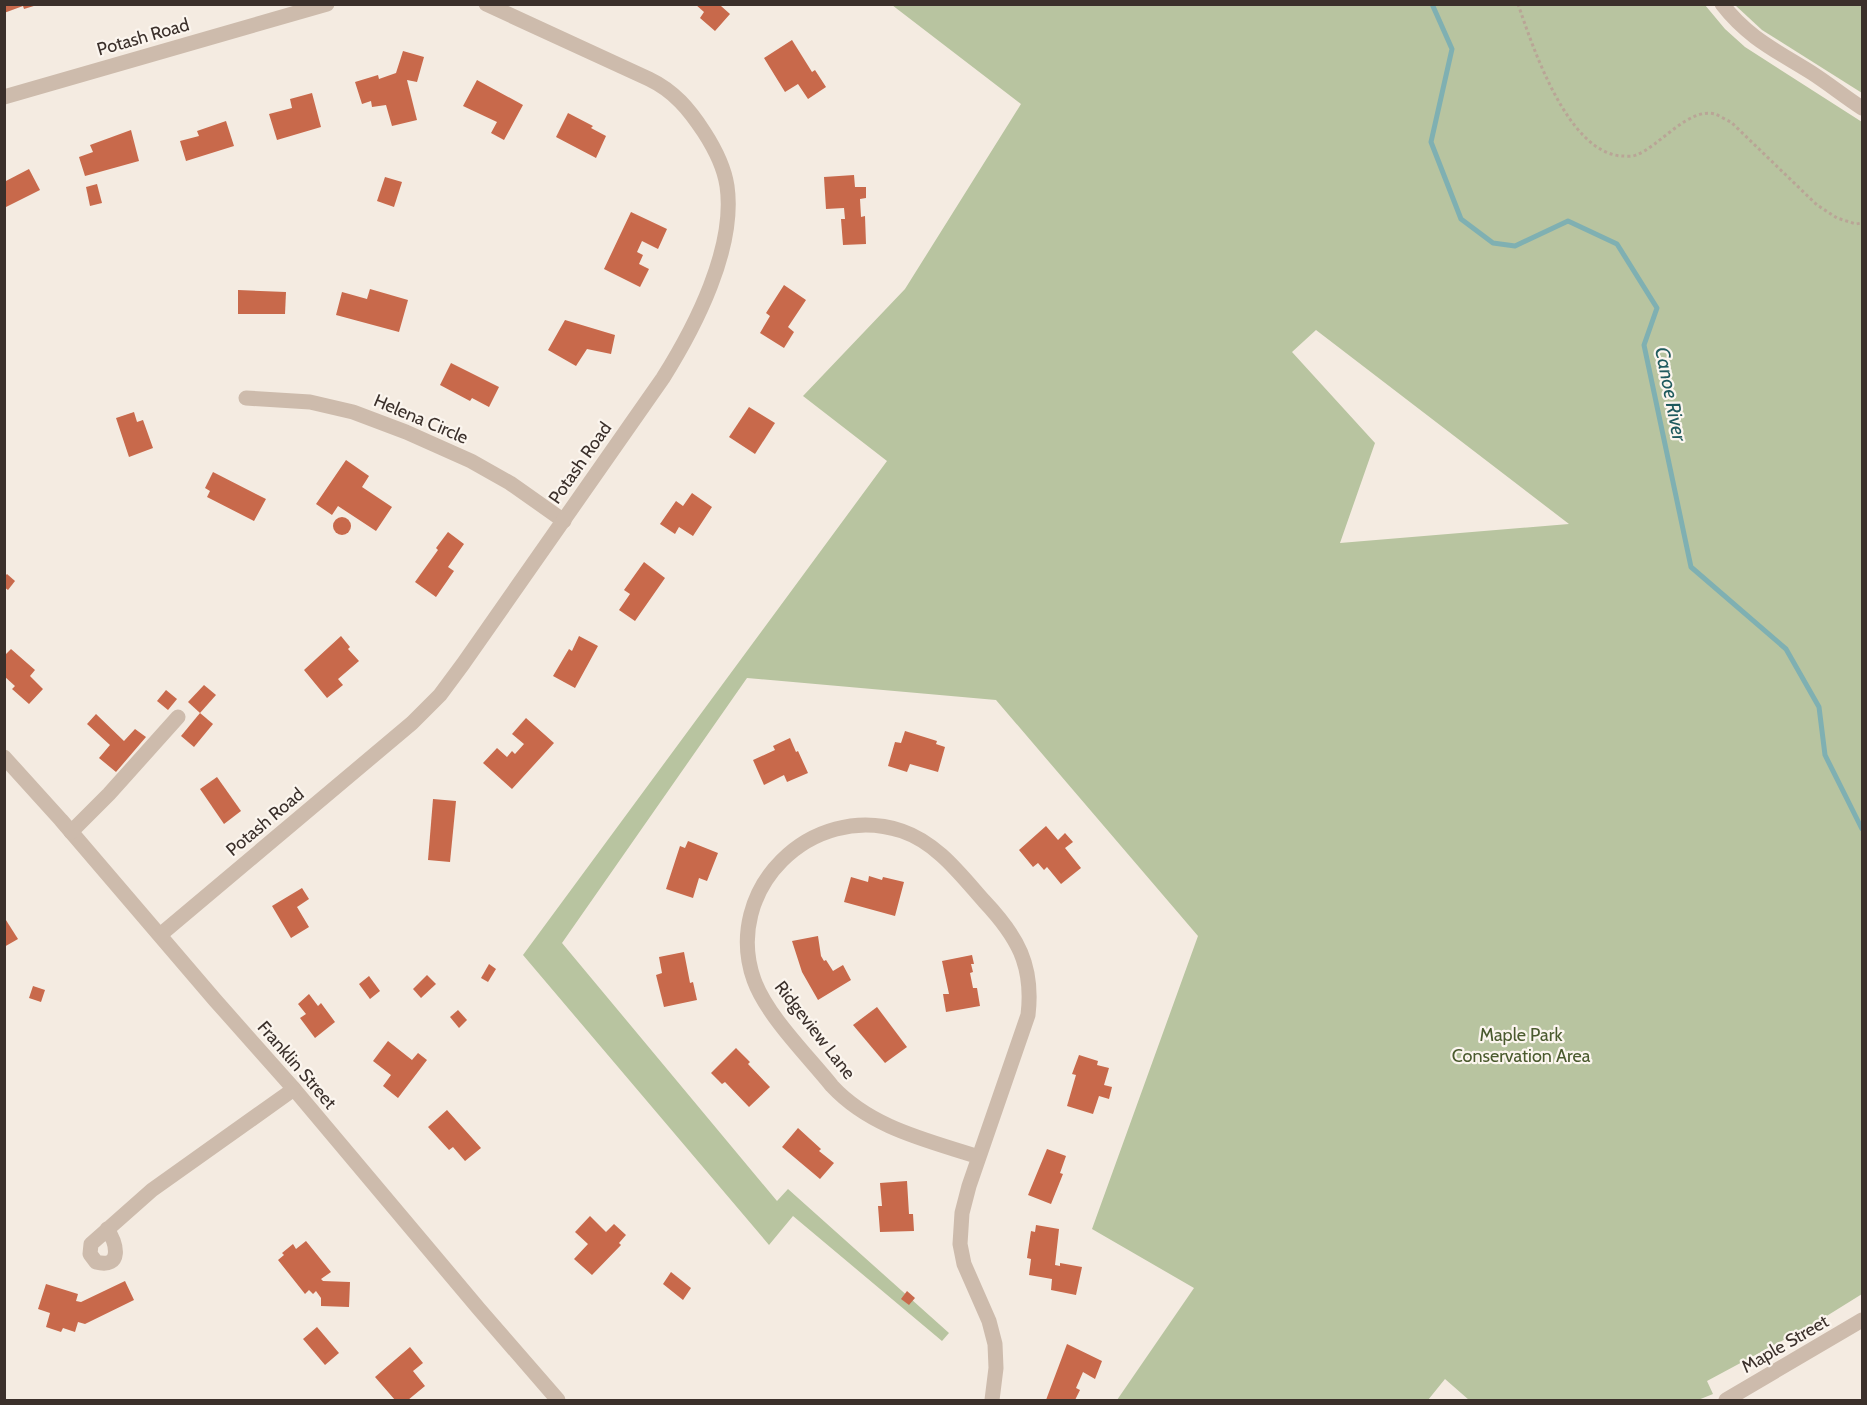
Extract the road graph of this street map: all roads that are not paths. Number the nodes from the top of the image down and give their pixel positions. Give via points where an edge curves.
1 (327, 4) edge
2 (486, 4) edge
3 (1722, 4) edge
4 (4, 97) edge
5 (1863, 108) edge
6 (246, 398) dead end
7 (564, 520) junction
8 (178, 717) dead end
9 (4, 757) edge
10 (71, 832) junction
11 (160, 936) junction
12 (294, 1089) junction
13 (979, 1157) junction
14 (107, 1229) dead end
15 (1863, 1320) edge
16 (558, 1401) edge
17 (992, 1401) edge
18 (1726, 1401) edge

1 - 4 street, Potash Road
2 - 7 street, Potash Road via 663,86 700,125 719,159 726,184 724,240 689,333 663,378
3 - 5 street via 1768,48
6 - 7 street, Helena Circle via 310,402 353,412 395,428 471,461
7 - 11 street, Potash Road via 433,702
8 - 10 street
9 - 10 street, Franklin Street
10 - 11 street, Franklin Street
11 - 12 street, Franklin Street
12 - 14 street via 152,1190
12 - 16 street, Franklin Street
13 - 13 street, Ridgeview Lane via 1028,1015 1029,979 1016,943 997,914 949,861 914,836 887,828 858,826 830,831 804,842 772,871 758,895 749,923 748,951 763,999 832,1086 852,1105 891,1127
13 - 17 street, Ridgeview Lane via 962,1213 960,1244 994,1344
15 - 18 street, Maple Street

